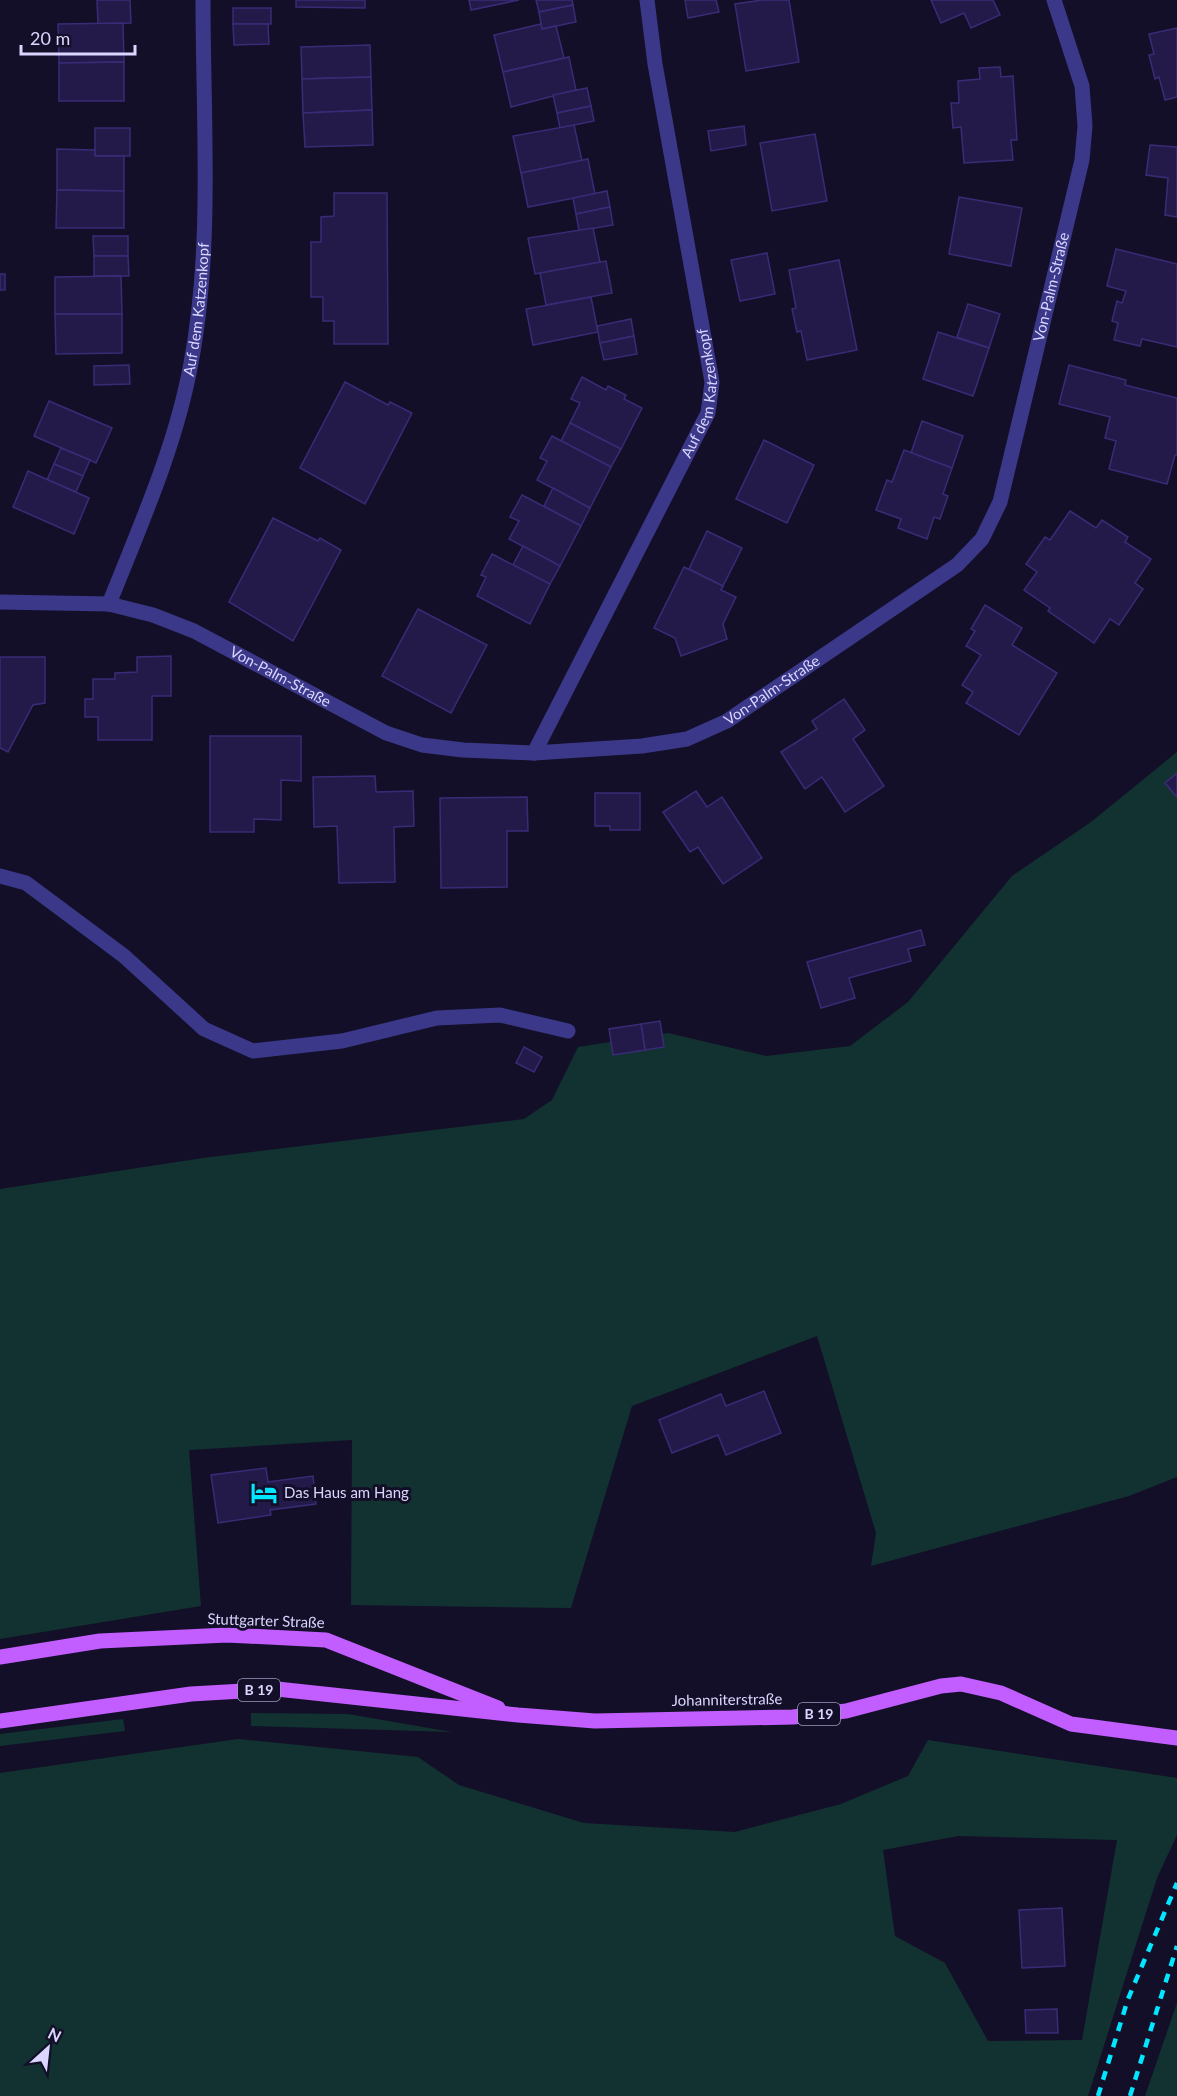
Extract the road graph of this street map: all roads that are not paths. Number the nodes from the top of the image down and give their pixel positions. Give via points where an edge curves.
1 (203, 0) edge
2 (647, 0) edge
3 (1054, 0) edge
4 (0, 602) edge
5 (109, 604) junction
6 (534, 753) junction
7 (0, 876) edge
8 (568, 1031) dead end
9 (0, 1657) edge
10 (518, 1715) junction
11 (0, 1721) edge
12 (1177, 1738) edge

1 - 5 street, Auf dem Katzenkopf via 204,276 191,365 159,477
2 - 6 street, Auf dem Katzenkopf via 712,382 708,413
3 - 6 street, Von-Palm-Straße via 1082,86 1082,160 1000,502 982,539 957,565 727,721 687,739
4 - 5 street, Von-Palm-Straße
5 - 6 street, Von-Palm-Straße via 194,631 386,733 422,745
7 - 8 street via 26,883 124,956 204,1029 252,1051 342,1041 437,1018 500,1015
9 - 10 main road, Stuttgarter Straße / B 19 via 100,1641 227,1635 326,1640
10 - 11 main road, B 19 via 277,1689 190,1694
10 - 12 main road, Johanniterstraße / B 19 via 594,1721 794,1717 846,1712 961,1684 1001,1693 1071,1724

